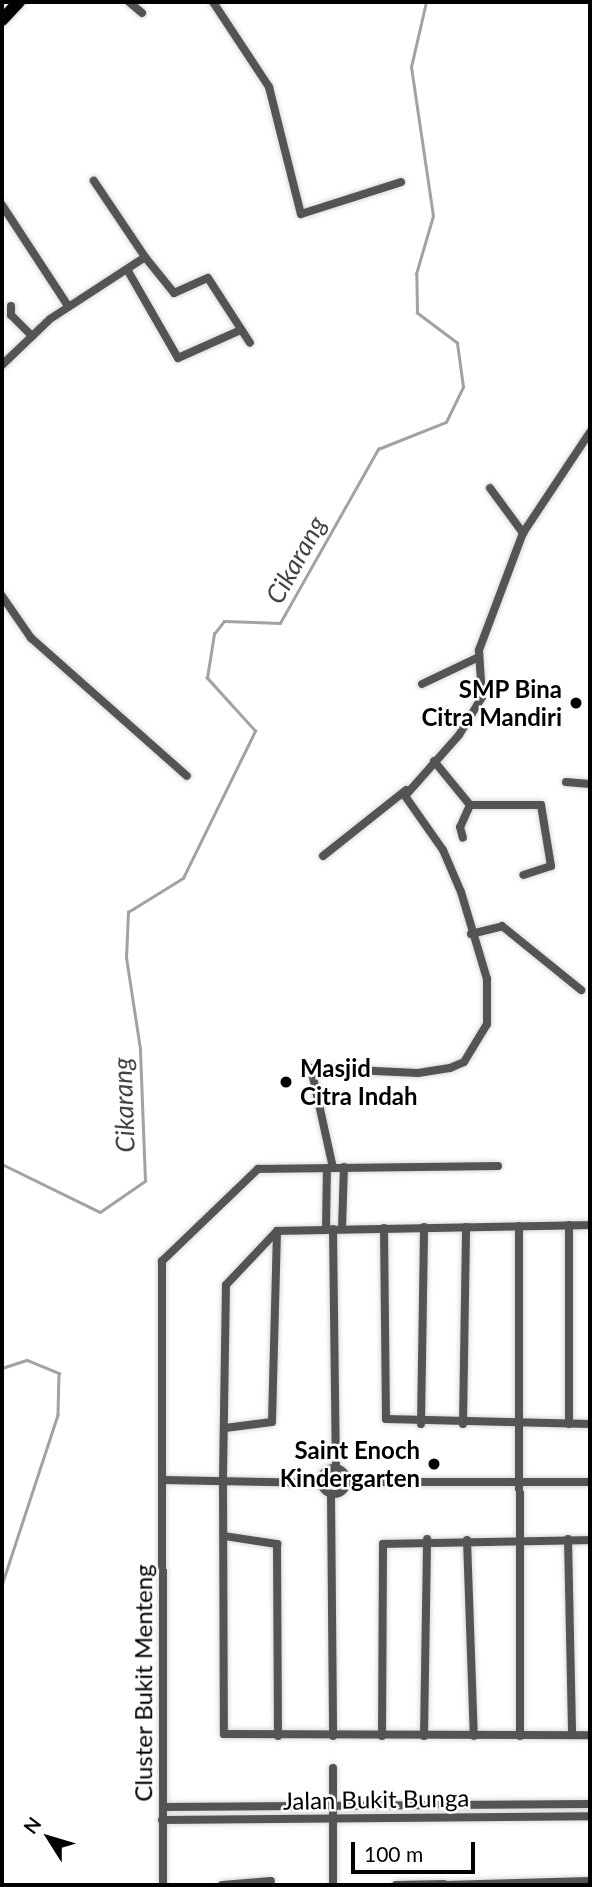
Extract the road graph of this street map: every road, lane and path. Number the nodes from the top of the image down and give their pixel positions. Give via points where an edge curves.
1 (19, 2) edge
2 (129, 2) edge
3 (213, 2) edge
4 (142, 13) dead end
5 (2, 20) edge
6 (94, 180) dead end
7 (401, 182) dead end
8 (2, 205) edge
9 (145, 257) junction
10 (128, 271) junction
11 (11, 306) dead end
12 (68, 306) junction
13 (241, 330) junction
14 (32, 336) junction
15 (250, 343) dead end
16 (2, 365) edge
17 (590, 432) edge
18 (490, 488) dead end
19 (523, 533) junction
20 (2, 596) edge
21 (477, 659) junction
22 (422, 684) dead end
23 (434, 761) junction
24 (187, 776) dead end
25 (566, 782) dead end
26 (590, 785) edge
27 (406, 790) junction
28 (470, 805) junction
29 (463, 838) dead end
30 (323, 856) dead end
31 (523, 874) dead end
32 (471, 933) junction
33 (581, 990) dead end
34 (498, 1166) dead end
35 (344, 1167) junction
36 (330, 1168) junction
37 (569, 1225) junction
38 (590, 1225) edge
39 (519, 1226) junction
40 (424, 1227) junction
41 (466, 1227) junction
42 (384, 1228) junction
43 (334, 1229) junction
44 (278, 1231) junction
45 (421, 1424) junction
46 (463, 1424) junction
47 (521, 1424) junction
48 (569, 1424) junction
49 (590, 1424) edge
50 (225, 1429) junction
51 (336, 1468) junction
52 (162, 1480) junction
53 (223, 1480) junction
54 (347, 1482) junction
55 (520, 1482) junction
56 (590, 1482) edge
57 (321, 1483) junction
58 (331, 1494) junction
59 (224, 1536) junction
60 (427, 1539) junction
61 (519, 1539) junction
62 (568, 1539) junction
63 (467, 1540) junction
64 (590, 1540) edge
65 (572, 1735) junction
66 (590, 1735) edge
67 (278, 1736) junction
68 (333, 1736) junction
69 (382, 1736) junction
70 (424, 1736) junction
71 (474, 1736) junction
72 (520, 1736) junction
73 (333, 1768) dead end
74 (590, 1804) edge
75 (336, 1805) junction
76 (454, 1806) junction
77 (543, 1806) junction
78 (163, 1807) junction
79 (590, 1816) edge
80 (454, 1817) junction
81 (544, 1817) junction
82 (162, 1820) junction
83 (337, 1820) junction
84 (271, 1881) dead end
85 (590, 1881) edge
86 (247, 1884) edge
87 (444, 1884) edge
88 (163, 1885) edge
89 (222, 1885) edge
90 (333, 1885) edge
91 (396, 1885) edge

1 - 5 main road
2 - 4 street
3 - 7 street via 270,88 301,214
6 - 9 street
8 - 12 street
9 - 10 street
9 - 13 street via 174,293 208,278
10 - 12 street
10 - 13 street via 178,358
11 - 14 street via 11,315
12 - 14 street
13 - 15 street
14 - 16 street
17 - 19 street
18 - 19 street
19 - 21 street
20 - 24 street via 41,647
21 - 22 street
21 - 23 street via 484,692
23 - 27 street
23 - 28 street
25 - 26 street
27 - 30 street
27 - 32 street via 407,803 443,850
28 - 29 street via 460,827
28 - 31 street via 541,805 551,866
32 - 33 street via 502,926
32 - 36 street via 492,1004 464,1062 418,1073 311,1068
34 - 35 street, Cluster Bukit Menteng
35 - 36 street, Cluster Bukit Menteng
35 - 43 street
36 - 43 street
36 - 52 street, Cluster Bukit Menteng via 258,1170 162,1261
37 - 38 street
37 - 39 street
37 - 48 street
39 - 41 street
39 - 47 street
40 - 41 street
40 - 42 street
40 - 45 street
41 - 46 street
42 - 43 street
42 - 45 street via 383,1413 391,1422
43 - 44 street
43 - 51 street
44 - 50 street via 226,1285
44 - 50 street via 273,1419 269,1425
45 - 46 street
46 - 47 street
47 - 48 street
47 - 55 street
48 - 49 street
50 - 53 street
51 - 54 street
51 - 57 street via 326,1470
52 - 53 street
52 - 78 street, Cluster Bukit Menteng
53 - 57 street
53 - 59 street
54 - 55 street
54 - 58 street
55 - 56 street
55 - 61 street
57 - 58 street
58 - 68 street
59 - 67 street via 277,1544
59 - 67 street via 224,1734
60 - 63 street
60 - 69 street via 386,1541 382,1548
60 - 70 street
61 - 62 street
61 - 63 street
61 - 72 street
62 - 64 street
62 - 65 street
63 - 71 street
65 - 66 street
65 - 72 street
67 - 68 street
68 - 69 street
69 - 70 street
70 - 71 street
71 - 72 street
73 - 75 street
74 - 77 street
75 - 76 street
75 - 78 street
75 - 83 street
76 - 77 street
76 - 80 street
77 - 81 street
78 - 82 street, Cluster Bukit Menteng
79 - 81 street, Jalan Bukit Bunga
80 - 81 street, Jalan Bukit Bunga
80 - 83 street, Jalan Bukit Bunga
82 - 83 street, Jalan Bukit Bunga
82 - 88 street, Cluster Bukit Menteng
83 - 90 street
84 - 86 street
85 - 87 street
86 - 89 street
87 - 91 street

